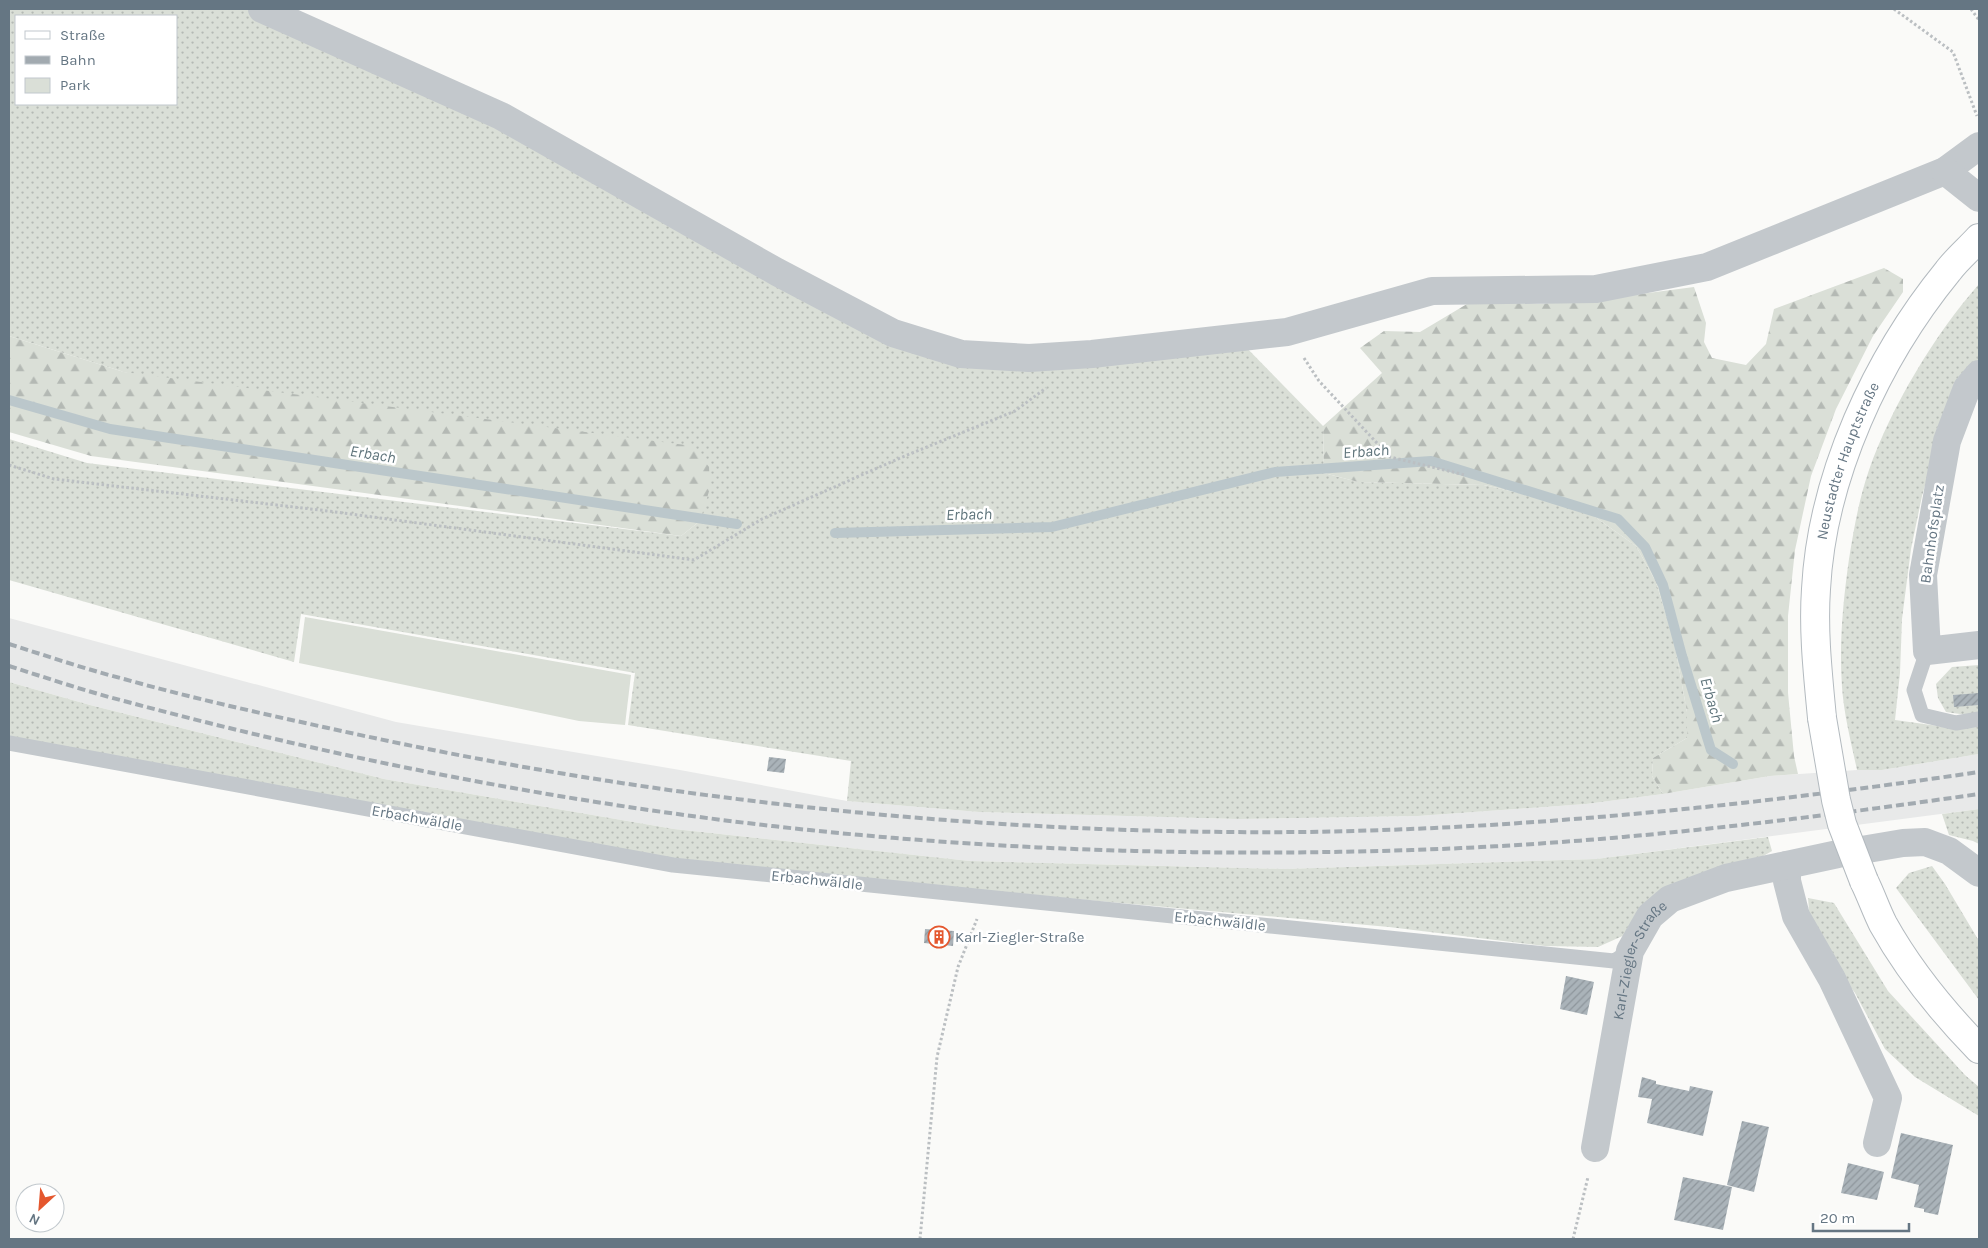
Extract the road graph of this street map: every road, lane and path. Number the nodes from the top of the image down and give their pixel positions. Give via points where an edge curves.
1 (262, 9) edge
2 (1894, 9) edge
3 (1971, 9) edge
4 (1979, 20) edge
5 (1979, 122) edge
6 (1979, 146) edge
7 (1945, 171) junction
8 (1979, 198) edge
9 (1979, 238) edge
10 (1287, 332) junction
11 (1979, 374) edge
12 (1015, 411) dead end
13 (9, 466) edge
14 (1465, 475) dead end
15 (1979, 645) edge
16 (1927, 652) junction
17 (1979, 719) edge
18 (9, 743) edge
19 (1787, 865) junction
20 (1979, 873) edge
21 (985, 897) junction
22 (1630, 951) junction
23 (1979, 1049) edge
24 (1877, 1143) dead end
25 (1595, 1148) joint
26 (920, 1239) edge
27 (1574, 1239) edge

1 - 10 street via 501,116 777,272 894,333 961,354 1030,358
2 - 5 path via 1953,52
3 - 4 path
6 - 7 street
7 - 8 street
7 - 10 street via 1707,267 1596,288 1432,292
9 - 23 street, Neustadter Hauptstraße, bridge via 1948,271 1908,326 1874,384 1845,450 1826,514 1816,588 1816,656 1822,718 1838,808 1883,924 1911,968
10 - 14 path via 1318,381 1390,457
11 - 16 street, Bahnhofsplatz via 1967,388 1946,441 1923,575
12 - 13 path via 762,519 694,560 328,511 54,479
15 - 16 street
16 - 17 lane via 1914,690 1922,715 1956,723
18 - 21 lane, Erbachwäldle via 673,865
19 - 20 street, Karl-Ziegler-Straße via 1925,842 1949,851
19 - 22 street, Karl-Ziegler-Straße via 1726,878 1670,900 1650,916
19 - 24 street via 1787,881 1796,916 1832,979 1888,1098
21 - 22 lane, Erbachwäldle via 1614,961
21 - 26 path via 958,967 937,1057
22 - 25 street, Karl-Ziegler-Straße
25 - 27 path

